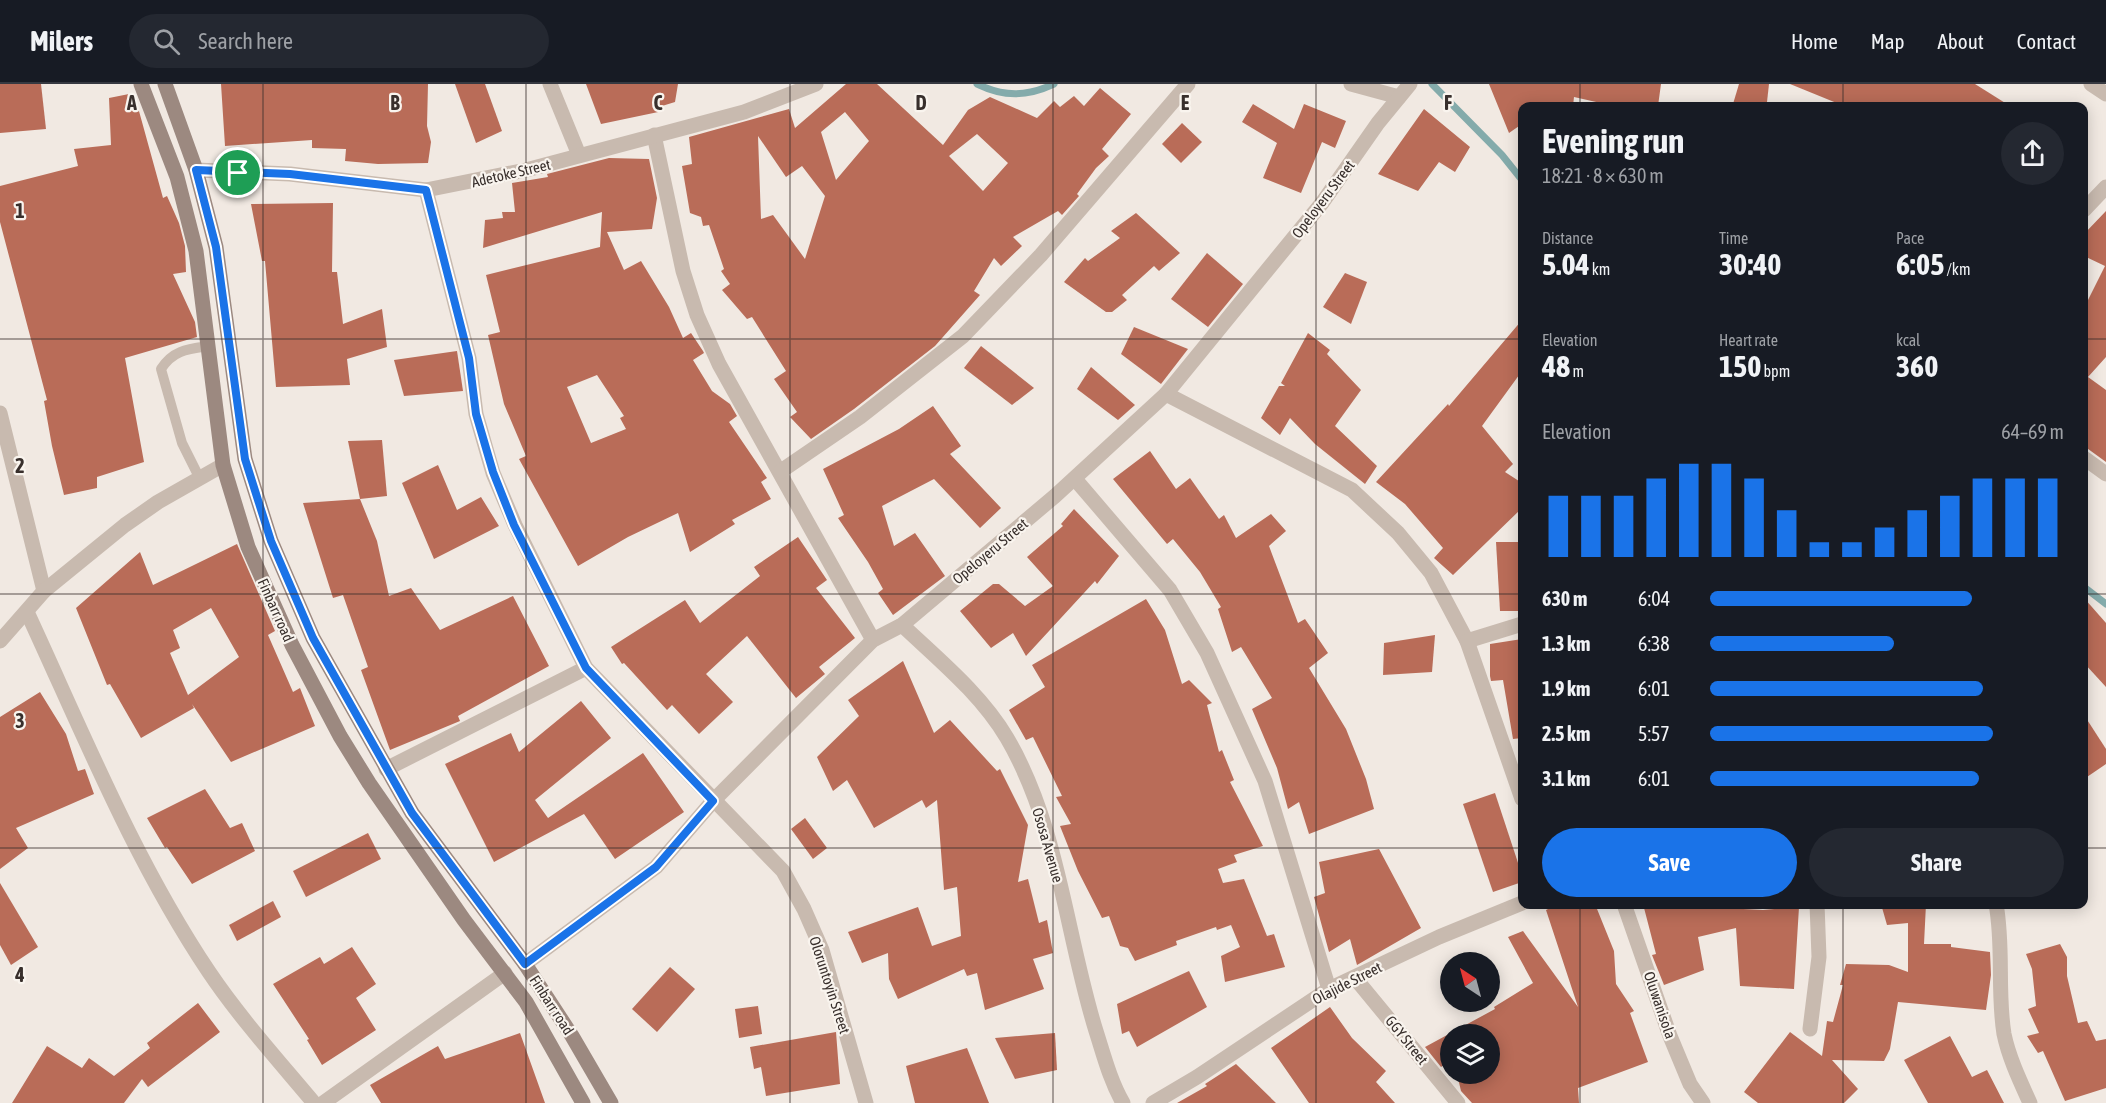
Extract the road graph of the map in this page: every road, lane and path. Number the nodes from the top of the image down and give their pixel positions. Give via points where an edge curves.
1 (141, 84) edge
2 (165, 84) edge
3 (550, 84) edge
4 (816, 84) edge
5 (1188, 84) edge
6 (1352, 84) edge
7 (2091, 84) edge
8 (1404, 90) edge
9 (2106, 94) edge
10 (654, 135) junction
11 (579, 155) junction
12 (196, 170) junction
13 (2106, 187) edge
14 (426, 190) junction
15 (2088, 206) edge
16 (210, 346) junction
17 (1166, 394) junction
18 (0, 413) edge
19 (2088, 461) edge
20 (223, 465) junction
21 (781, 471) junction
22 (2106, 474) edge
23 (199, 477) junction
24 (1075, 479) junction
25 (44, 591) junction
26 (27, 612) junction
27 (902, 625) junction
28 (1518, 625) edge
29 (873, 640) junction
30 (0, 641) edge
31 (1467, 641) junction
32 (586, 668) junction
33 (386, 769) junction
34 (1518, 788) edge
35 (713, 801) junction
36 (1518, 905) edge
37 (1626, 909) edge
38 (1817, 909) edge
39 (1997, 909) edge
40 (525, 964) junction
41 (505, 973) junction
42 (1355, 978) junction
43 (1329, 989) junction
44 (1810, 1029) dead end
45 (314, 1103) edge
46 (323, 1103) edge
47 (584, 1103) edge
48 (610, 1103) edge
49 (866, 1103) edge
50 (1124, 1103) edge
51 (1153, 1103) edge
52 (1458, 1103) edge
53 (1703, 1103) edge
54 (2030, 1103) edge

1 - 16 main road, Finbarr road via 177,177 196,251
2 - 12 main road, Finbarr road
3 - 11 street
4 - 10 street, Adetoke Street via 744,112
5 - 21 street via 1041,255 963,336 860,417
6 - 8 street
7 - 9 street
8 - 17 street, Opeloyeru Street via 1322,203
10 - 11 street, Adetoke Street
10 - 21 street via 683,271 697,315 719,363
11 - 14 street, Adetoke Street
12 - 14 street, Adetoke Street via 290,174
12 - 33 main road, Finbarr road via 216,247 245,459 264,520 313,638
13 - 15 street
14 - 32 street, Oloruntoyin Street via 469,358 476,414 493,472 514,525
16 - 20 main road, Finbarr road
16 - 23 lane via 180,350 161,369 182,443
17 - 24 street, Opeloyeru Street
17 - 31 street via 1352,490 1398,533 1431,573
18 - 25 street
19 - 22 street
20 - 23 street
20 - 41 main road, Finbarr road via 248,547 292,645 340,736 464,920
21 - 29 street
23 - 25 street via 125,525
24 - 27 street, Opeloyeru Street
24 - 43 street via 1170,590 1207,653 1265,781
25 - 26 street
26 - 30 street
26 - 45 street via 174,916 210,972
27 - 29 street, Opeloyeru Street
27 - 50 street, Ososa Avenue via 971,691 1006,736 1022,766 1057,871 1084,994 1111,1082
28 - 31 street
29 - 35 street, Opeloyeru Street
31 - 34 street
32 - 33 street
32 - 35 street, Oloruntoyin Street
33 - 40 main road, Finbarr road via 412,813
35 - 40 street, Opeloyeru Street via 656,867
35 - 49 street, Oloruntoyin Street via 783,871 804,909 822,950
36 - 42 street, Olajide Street via 1439,936
37 - 53 street, Oluwanisola via 1674,1046
38 - 44 street via 1819,957
39 - 54 street via 2004,1034
40 - 48 main road, Finbarr road via 573,1036
41 - 46 street
41 - 47 main road, Finbarr road via 552,1044
42 - 43 street, Olajide Street
42 - 52 street, GGY Street
43 - 51 street, Olajide Street

